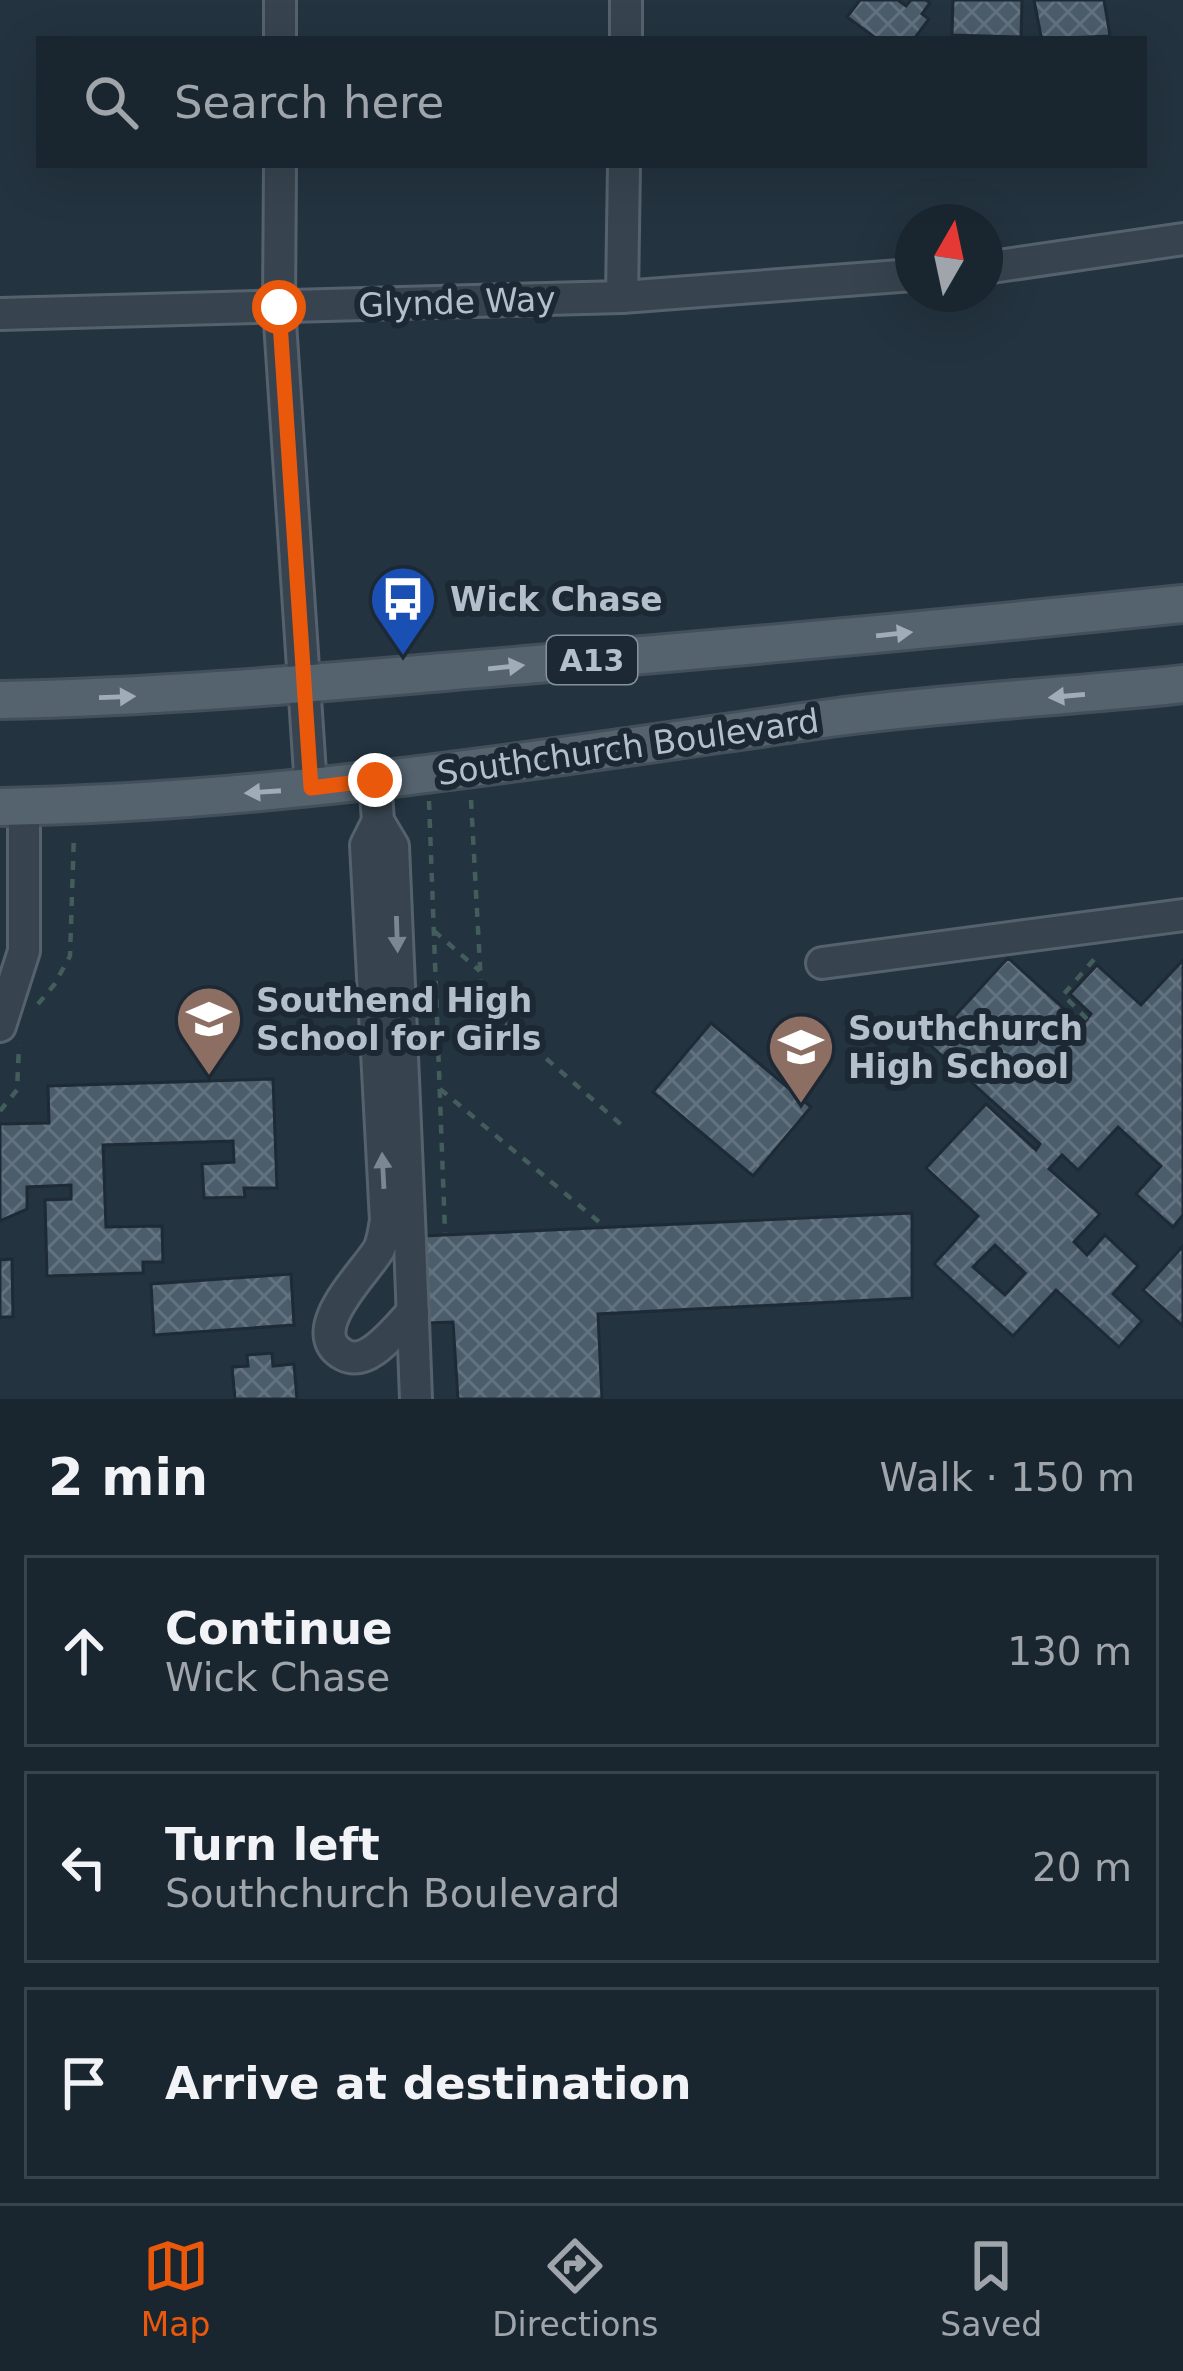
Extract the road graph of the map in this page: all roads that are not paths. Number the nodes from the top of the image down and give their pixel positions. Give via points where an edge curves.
1 (280, 0) edge
2 (626, 0) edge
3 (280, 36) edge
4 (626, 36) edge
5 (280, 168) edge
6 (624, 168) edge
7 (1183, 239) edge
8 (1003, 265) edge
9 (895, 276) edge
10 (622, 297) junction
11 (279, 307) junction
12 (0, 314) edge
13 (1183, 604) edge
14 (1183, 684) edge
15 (302, 686) junction
16 (0, 700) edge
17 (375, 780) junction
18 (311, 788) junction
19 (12, 807) edge
20 (378, 821) junction
21 (1183, 915) edge
22 (822, 963) dead end
23 (0, 1026) edge
24 (386, 1221) junction
25 (410, 1242) junction
26 (412, 1312) junction
27 (416, 1399) edge

1 - 3 street
2 - 4 street
5 - 11 street
6 - 10 street
7 - 8 street
9 - 10 street, Glynde Way
10 - 11 street, Glynde Way
11 - 12 street, Glynde Way
11 - 15 street
15 -> 13 main road, A13
14 -> 17 main road, Southchurch Boulevard via 833,718
16 -> 15 main road, A13
15 - 18 street
17 - 18 main road, Southchurch Boulevard
17 - 20 street
18 -> 19 main road, Southchurch Boulevard
19 - 23 street via 24,951
24 -> 20 street via 366,844
20 -> 25 street via 393,845
21 - 22 street
24 - 25 street
24 - 26 street via 381,1246 332,1314 334,1347 359,1358
25 - 26 street
26 - 27 street

